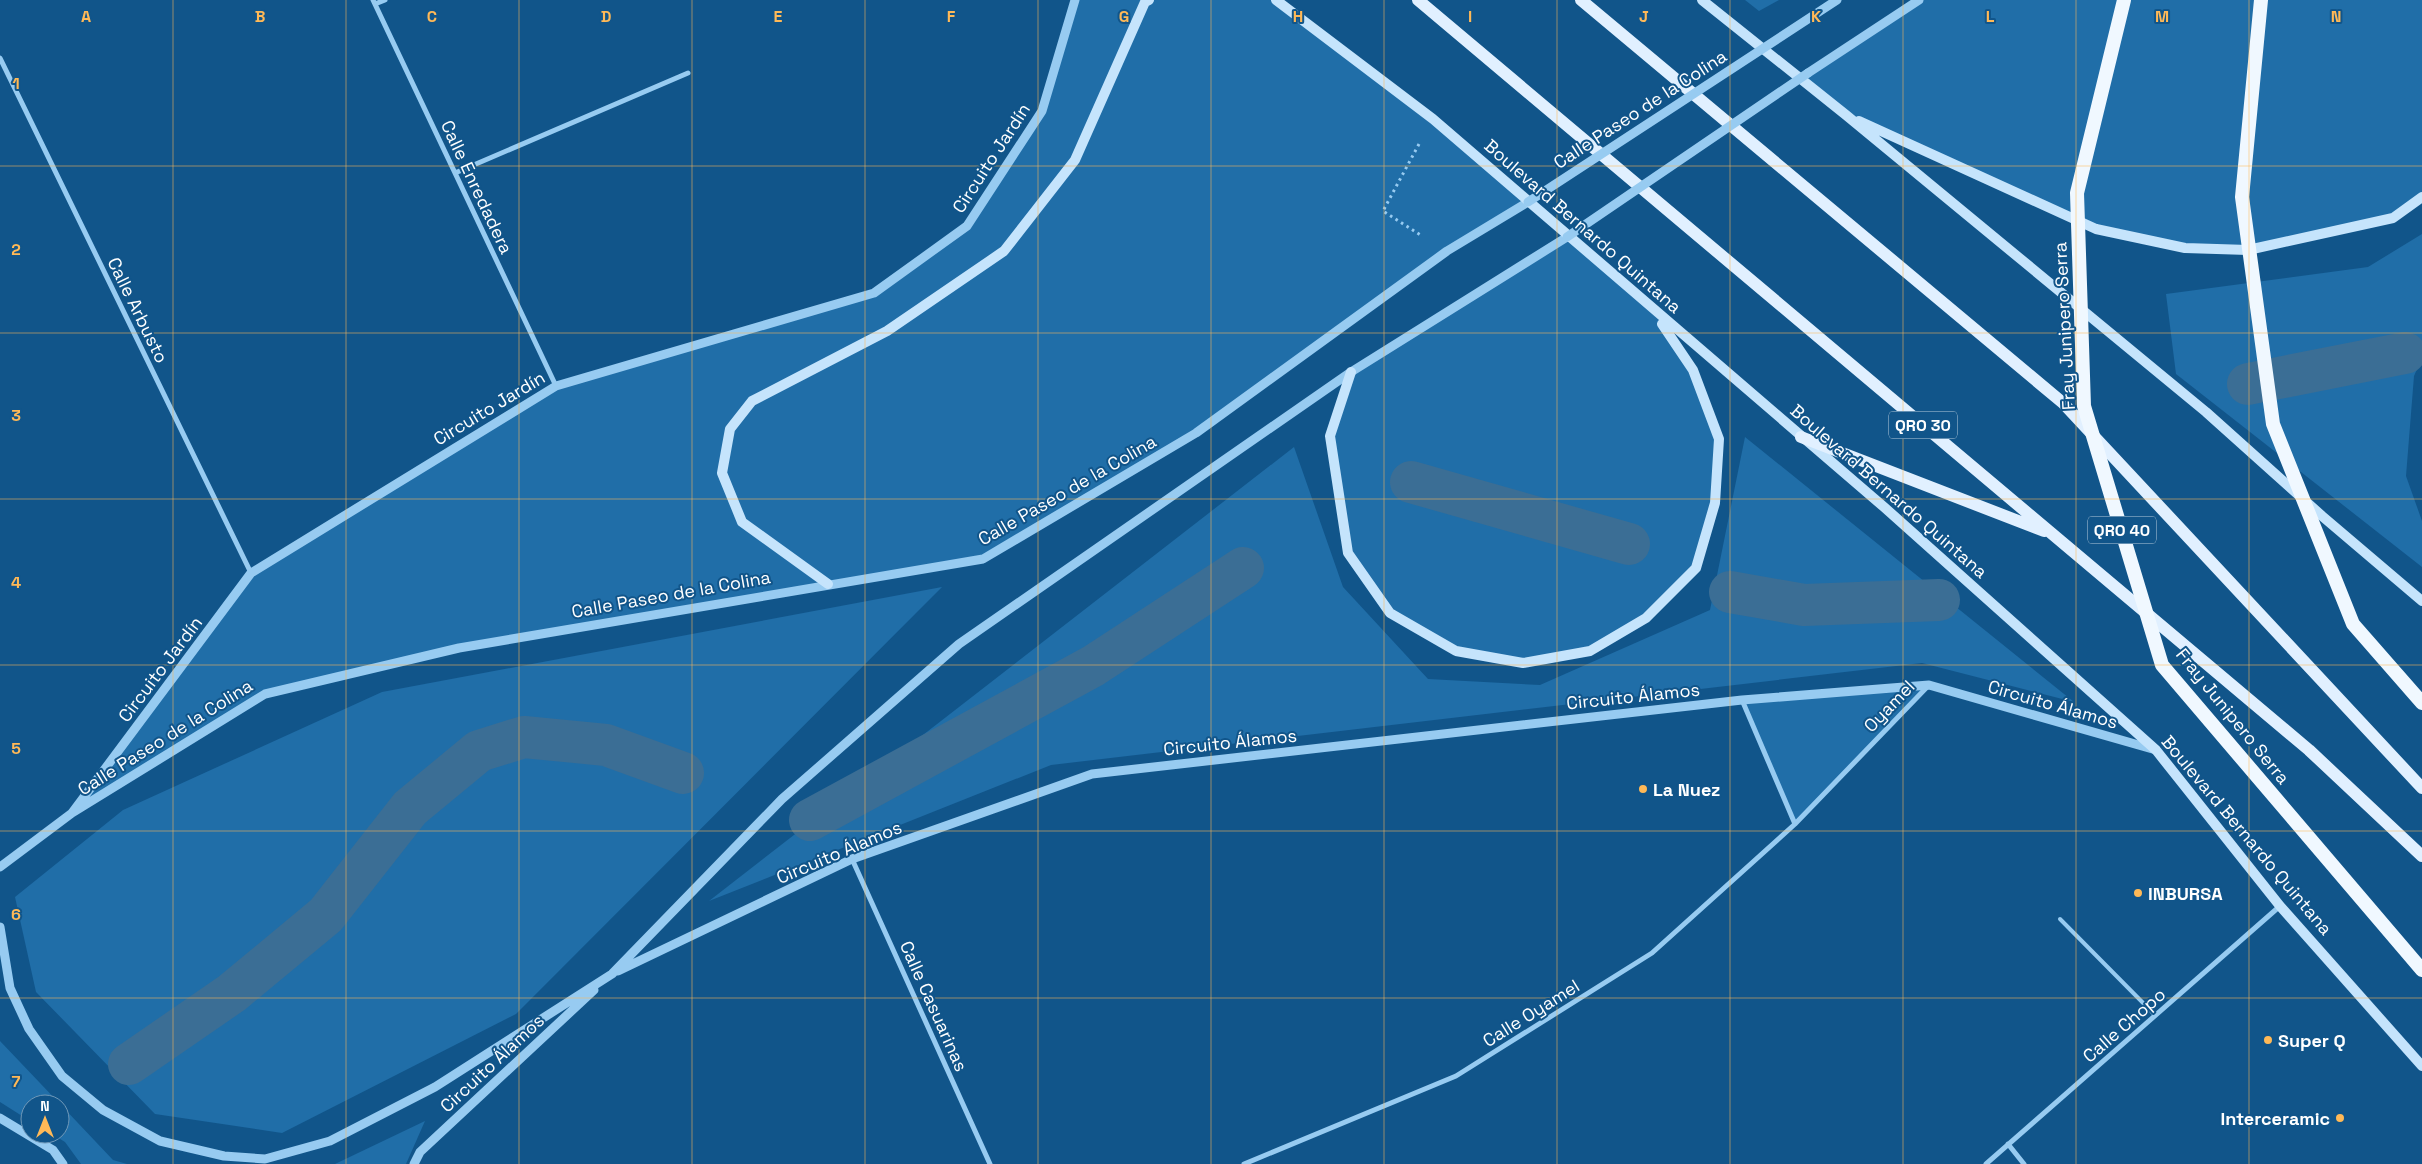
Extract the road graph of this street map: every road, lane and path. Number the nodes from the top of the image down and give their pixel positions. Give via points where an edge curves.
1 (385, 0) edge
2 (1075, 0) edge
3 (1149, 0) edge
4 (1276, 0) edge
5 (1418, 0) edge
6 (1581, 0) edge
7 (1702, 0) edge
8 (1837, 0) edge
9 (1919, 0) edge
10 (2124, 0) edge
11 (2261, 0) edge
12 (374, 2) edge
13 (0, 58) edge
14 (688, 73) dead end
15 (1846, 115) junction
16 (1433, 119) junction
17 (455, 173) junction
18 (2422, 197) edge
19 (1447, 251) junction
20 (1655, 312) junction
21 (1352, 372) junction
22 (556, 386) junction
23 (1801, 437) junction
24 (2054, 535) junction
25 (251, 574) junction
26 (828, 584) junction
27 (2422, 601) edge
28 (1929, 685) junction
29 (1742, 700) junction
30 (2422, 704) edge
31 (1868, 747) joint
32 (2156, 750) junction
33 (2422, 788) edge
34 (72, 813) junction
35 (1795, 824) junction
36 (2422, 856) edge
37 (852, 860) junction
38 (0, 867) edge
39 (2280, 906) junction
40 (2060, 919) dead end
41 (0, 927) edge
42 (2422, 970) edge
43 (612, 974) junction
44 (2156, 1015) junction
45 (2422, 1066) edge
46 (0, 1118) edge
47 (2008, 1144) junction
48 (63, 1164) edge
49 (414, 1164) edge
50 (990, 1164) edge
51 (1244, 1164) edge
52 (1986, 1164) edge
53 (2024, 1164) edge

1 - 12 street
2 - 22 street, Circuito Jardín via 1042,111 967,226 874,293
3 - 26 main road via 1145,2 1075,160 1004,251 887,331 752,401 730,429 722,473 742,522
4 - 16 main road, Boulevard Bernardo Quintana
5 - 24 main road, QRO 30
6 - 33 main road via 2063,403
7 - 15 main road
8 - 19 street, Calle Paseo de la Colina, bridge via 1513,212
9 - 21 street, bridge via 1552,247
10 - 42 highway, Fray Junipero Serra / QRO 40, bridge via 2077,193 2084,406 2162,664
11 - 30 highway, bridge via 2242,197 2273,424 2353,624
12 - 17 street, Calle Enredadera
13 - 25 street, Calle Arbusto
14 - 17 street
15 - 18 main road via 2096,230 2185,248 2248,250 2393,218
15 - 27 main road via 2206,412
16 - 19 path via 1383,211
16 - 20 main road, Boulevard Bernardo Quintana
17 - 22 street, Calle Enredadera
19 - 26 street, Calle Paseo de la Colina via 1196,432 983,559
20 - 21 main road via 1693,370 1718,439 1715,503 1696,568 1646,618 1590,651 1523,662 1456,651 1390,613 1348,553 1330,436
20 - 23 main road, Boulevard Bernardo Quintana
21 - 43 street via 959,644 782,800
22 - 25 street, Circuito Jardín
23 - 24 main road
23 - 32 main road, Boulevard Bernardo Quintana
24 - 36 main road, QRO 30 via 2308,750
25 - 34 street, Circuito Jardín
26 - 34 street, Calle Paseo de la Colina via 458,648 265,694
28 - 29 street, Circuito Álamos
28 - 31 street, Oyamel
28 - 32 street, Circuito Álamos
29 - 35 street
29 - 37 street, Circuito Álamos via 1092,774
31 - 35 street, Calle Oyamel
32 - 39 main road, Boulevard Bernardo Quintana
34 - 38 street, Circuito Jardín
35 - 51 street, Calle Oyamel via 1652,953 1456,1076
37 - 43 street, Circuito Álamos
37 - 50 street, Calle Casuarinas
39 - 44 street, Calle Chopo
39 - 45 main road, Boulevard Bernardo Quintana
40 - 44 lane
41 - 43 street via 10,988 29,1030 62,1076 104,1110 160,1141 224,1156 265,1159 330,1141 435,1088
43 - 49 street, Circuito Álamos via 420,1152
44 - 47 street, Calle Chopo
46 - 48 street via 53,1150
47 - 52 street, Calle Chopo
47 - 53 street

